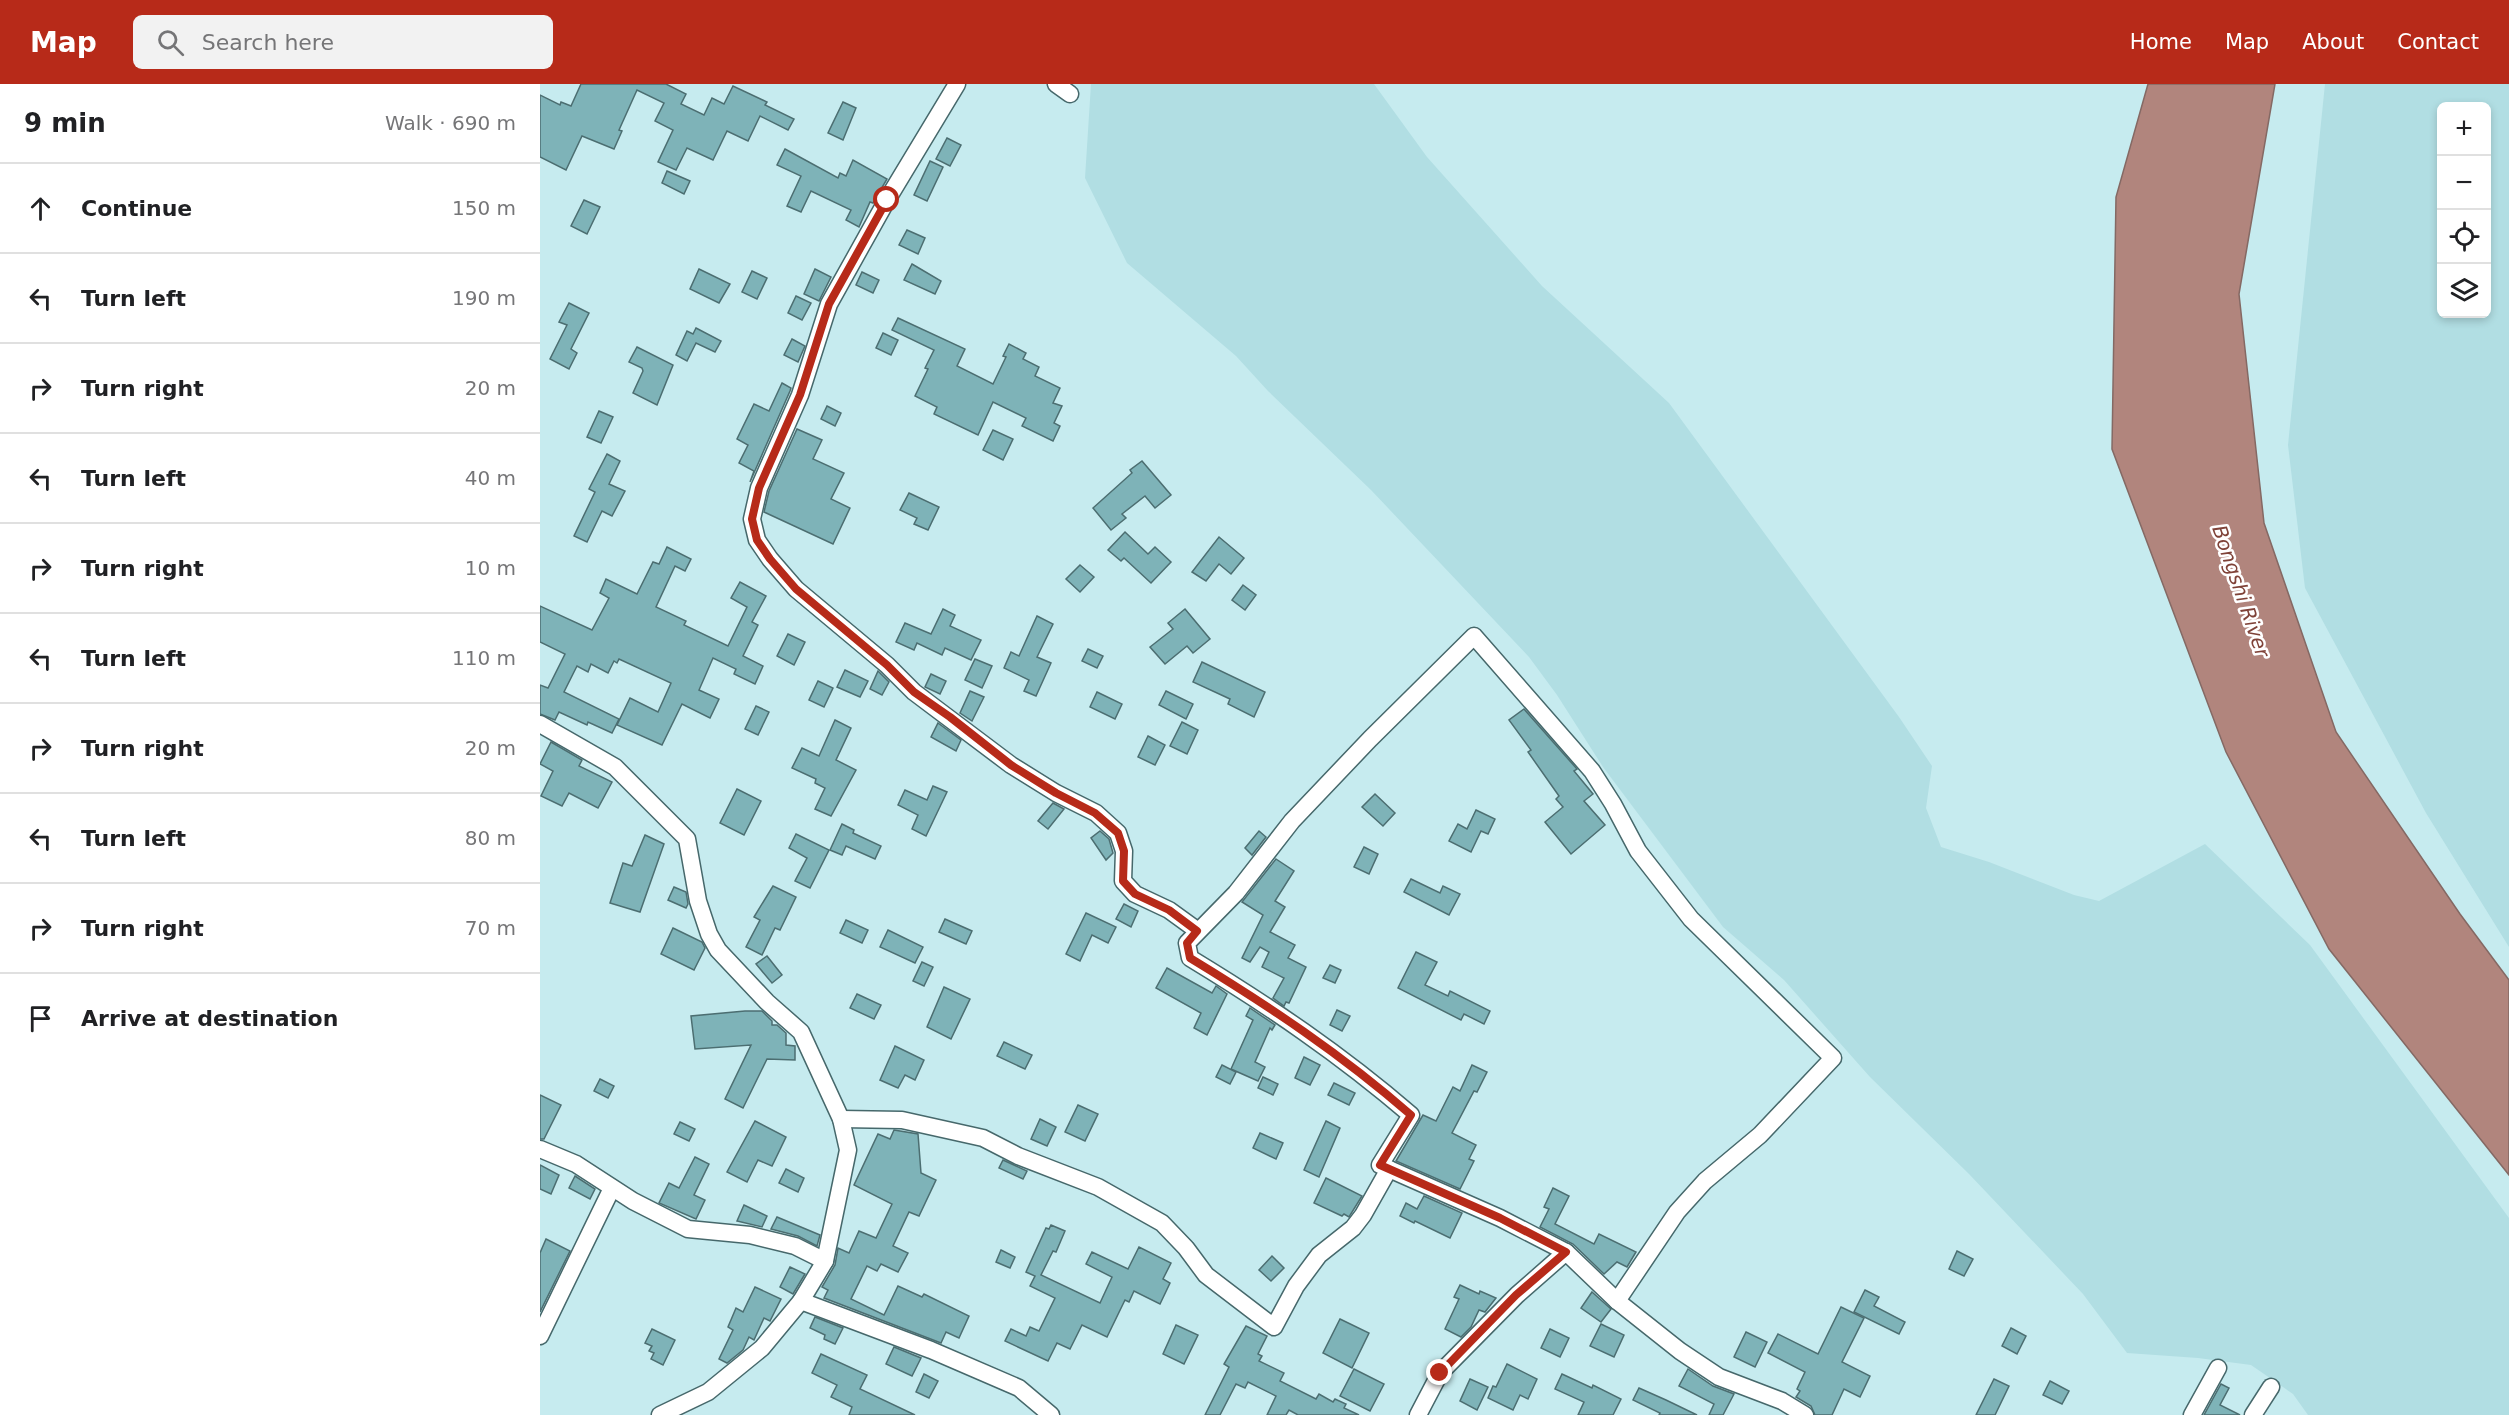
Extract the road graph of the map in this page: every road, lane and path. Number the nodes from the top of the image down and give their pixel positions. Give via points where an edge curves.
1 (957, 84) edge
2 (1056, 84) edge
3 (1070, 94) dead end
4 (540, 724) edge
5 (1197, 931) junction
6 (841, 1119) junction
7 (540, 1149) edge
8 (1389, 1169) junction
9 (612, 1188) junction
10 (1566, 1252) junction
11 (825, 1261) junction
12 (801, 1301) junction
13 (1617, 1301) junction
14 (540, 1336) edge
15 (2218, 1368) dead end
16 (2271, 1387) dead end
17 (660, 1415) edge
18 (1051, 1415) edge
19 (1418, 1415) edge
20 (1805, 1415) edge
21 (2192, 1415) edge
22 (2253, 1415) edge

1 - 5 street via 829,304 800,395 759,488 752,519 757,540 796,589 914,692 1011,765 1103,819 1118,833 1124,851 1123,881 1135,894 1169,910
2 - 3 street
4 - 6 street via 615,767 687,839 709,934 718,950 801,1032
5 - 8 street via 1187,943 1190,958 1305,1031 1411,1115 1380,1165
5 - 13 street via 1236,893 1292,821 1474,636 1592,771 1638,851 1691,919 1833,1058 1760,1135 1684,1204
6 - 8 street via 902,1120 983,1138 1098,1187 1162,1223 1206,1275 1274,1327 1319,1255 1363,1215
6 - 11 street via 848,1150
7 - 9 street via 576,1164
8 - 10 street
9 - 11 street via 688,1229 750,1235 795,1246
9 - 14 street
10 - 13 street
10 - 19 street via 1516,1295 1440,1373
11 - 12 street
12 - 17 street via 762,1348 708,1392
12 - 18 street via 1019,1388
13 - 20 street via 1719,1377 1782,1401
15 - 21 street
16 - 22 street

